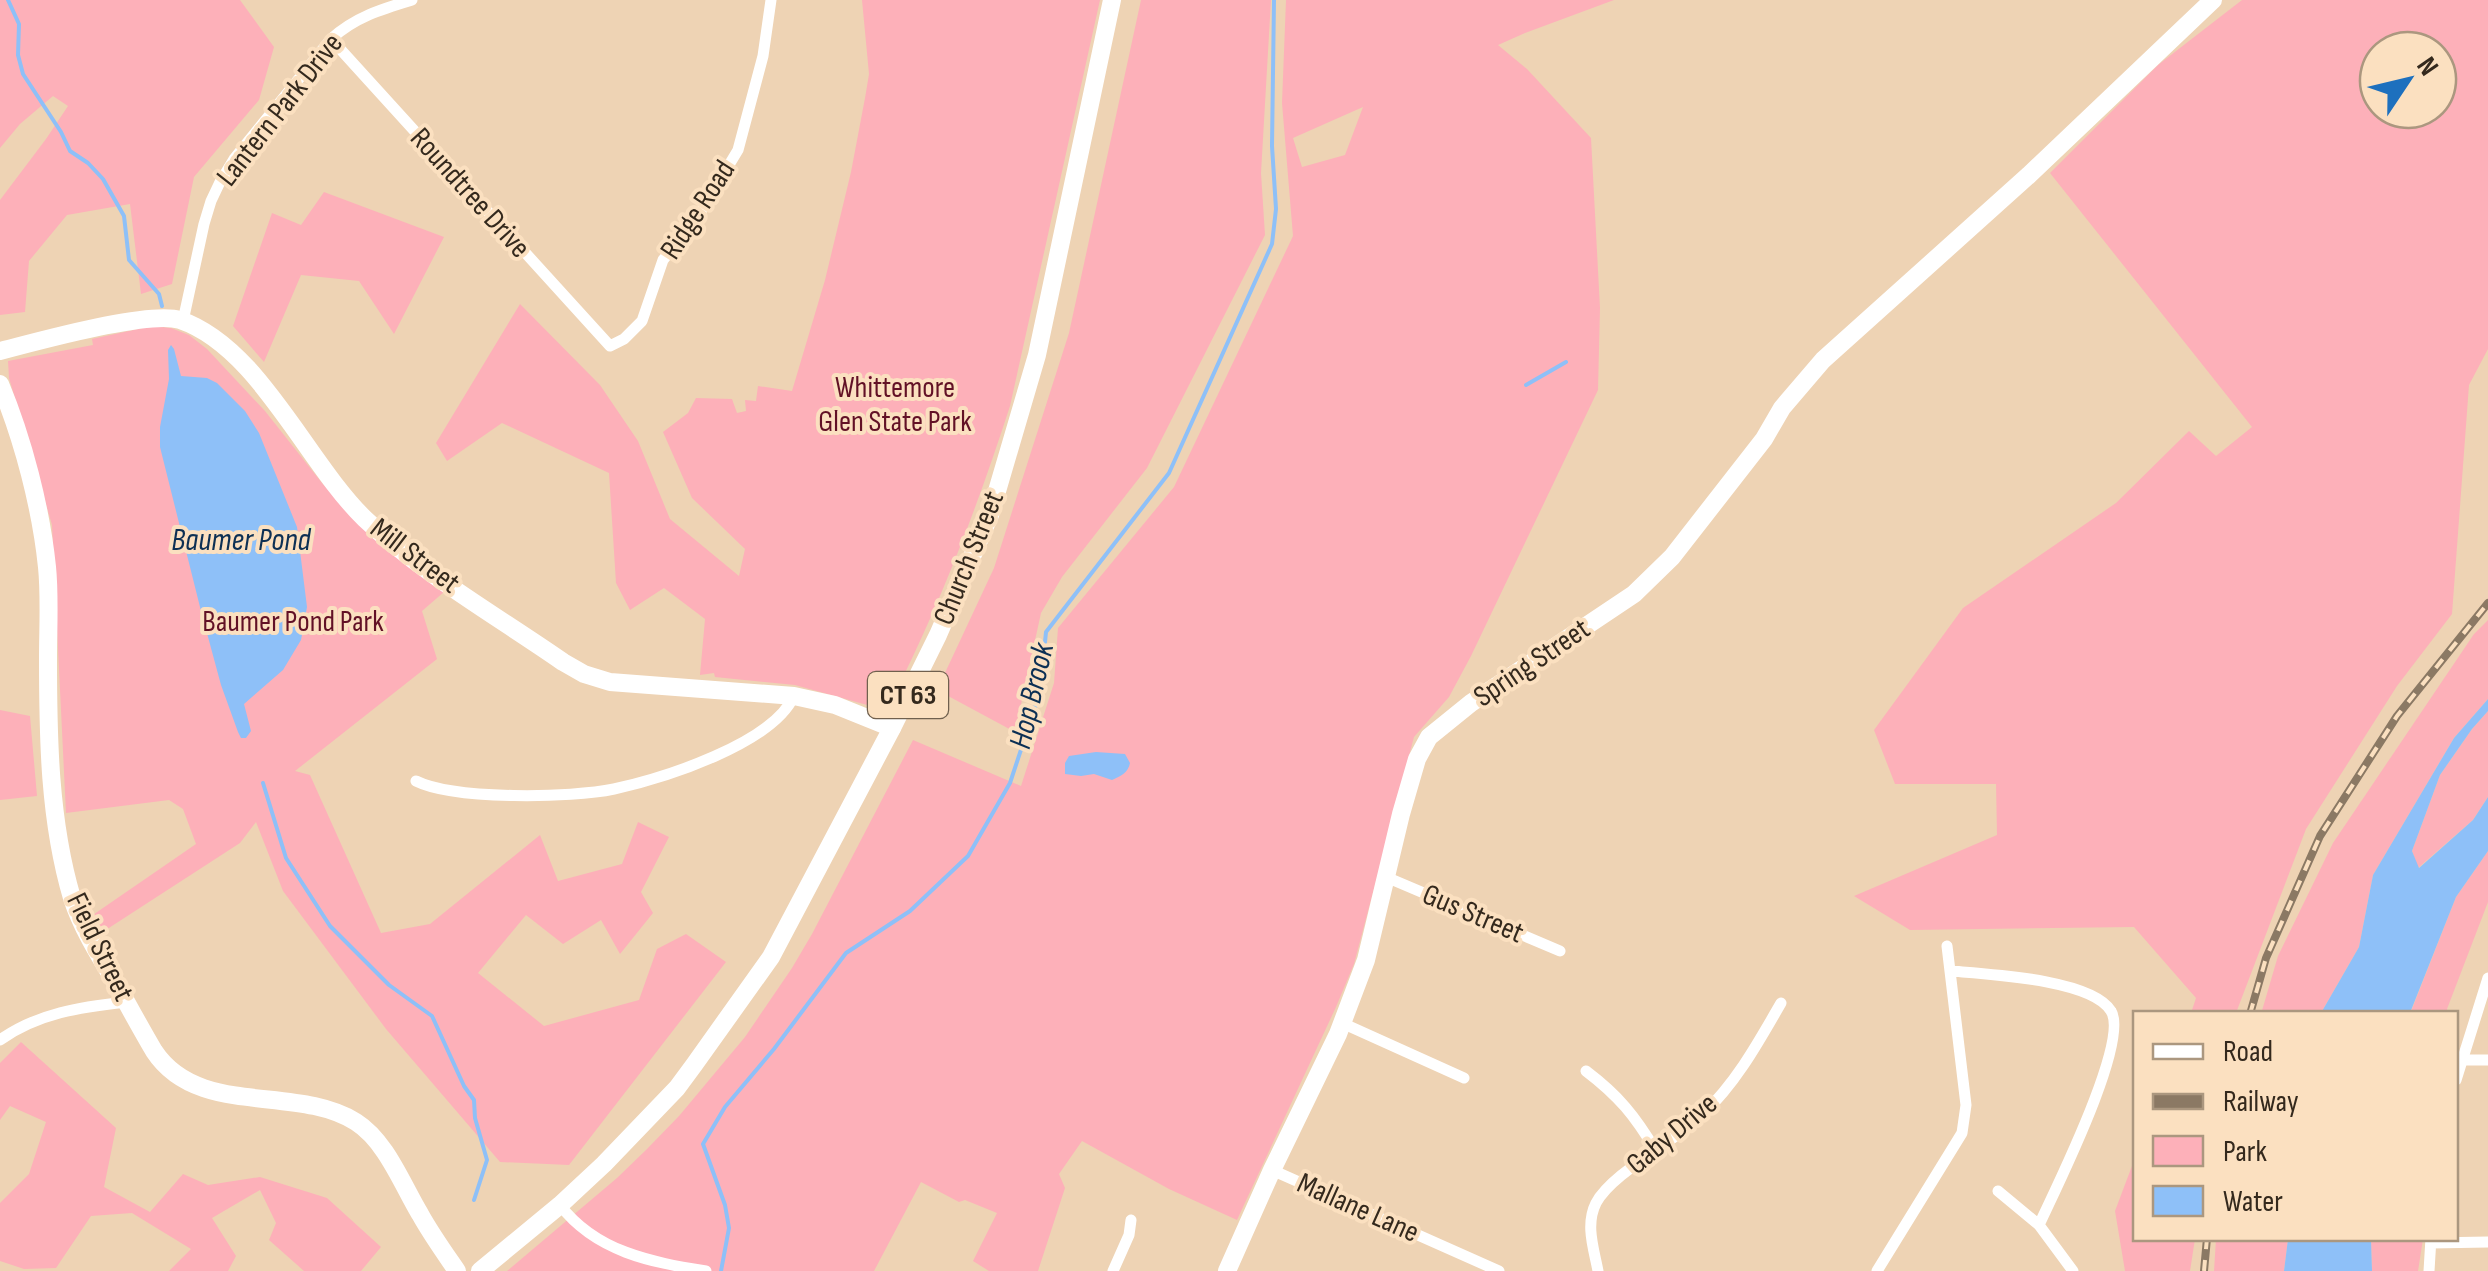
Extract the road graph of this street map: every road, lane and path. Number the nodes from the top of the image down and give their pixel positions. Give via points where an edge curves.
1 (412, 0) edge
2 (771, 0) edge
3 (1112, 0) edge
4 (2213, 0) edge
5 (331, 38) junction
6 (183, 321) junction
7 (610, 346) joint
8 (0, 350) edge
9 (0, 384) edge
10 (794, 696) junction
11 (892, 728) junction
12 (416, 782) dead end
13 (1386, 877) junction
14 (1948, 946) dead end
15 (1560, 951) dead end
16 (1951, 970) junction
17 (2488, 978) edge
18 (126, 1002) junction
19 (1781, 1002) dead end
20 (1342, 1024) junction
21 (0, 1040) edge
22 (2461, 1060) junction
23 (2488, 1060) edge
24 (1586, 1071) dead end
25 (2458, 1072) edge
26 (1464, 1078) dead end
27 (1656, 1151) junction
28 (1272, 1170) junction
29 (1998, 1191) dead end
30 (560, 1205) junction
31 (1131, 1220) dead end
32 (2039, 1226) junction
33 (2431, 1241) edge
34 (2488, 1242) edge
35 (701, 1270) edge
36 (457, 1271) edge
37 (480, 1271) edge
38 (1113, 1271) edge
39 (1227, 1271) edge
40 (1499, 1271) edge
41 (1598, 1271) edge
42 (1878, 1271) edge
43 (2072, 1271) edge
44 (2429, 1271) edge

1 - 5 street, Lantern Park Drive via 370,13
2 - 7 street, Ridge Road via 738,150 663,260 642,321
3 - 11 main road, Church Street / CT 63 via 1037,355 990,515
4 - 13 main road, Spring Street via 1823,360 1672,557 1634,594 1429,736
5 - 6 street, Lantern Park Drive via 220,182
5 - 7 street, Roundtree Drive
6 - 8 main road via 131,322
6 - 10 main road, Mill Street via 250,372 374,526 563,662 610,682
9 - 18 main road, Field Street via 39,509 48,570 50,766 67,879 85,929
10 - 11 main road, Mill Street
10 - 12 street via 782,716 737,745 694,766 612,790 477,794
11 - 30 main road, Church Street / CT 63 via 748,992 676,1088
13 - 15 street, Gus Street
13 - 20 main road, Spring Street
14 - 16 street
16 - 32 street via 2061,984 2098,998 2112,1012 2115,1030 2096,1098
16 - 42 street via 1966,1105 1962,1134
17 - 22 street
18 - 21 street via 39,1018
18 - 36 main road, Field Street via 163,1062 184,1079 325,1109 359,1124
19 - 27 street, Gaby Drive via 1724,1091
20 - 26 street
20 - 28 main road, Spring Street
22 - 23 street
22 - 25 street
24 - 27 street via 1627,1107
27 - 41 street, Gaby Drive via 1596,1203 1591,1227
28 - 39 main road, Spring Street
28 - 40 street, Mallane Lane
29 - 32 street
30 - 35 street via 616,1250
30 - 37 main road, Church Street / CT 63
31 - 38 street
32 - 43 street
33 - 34 street
33 - 44 street

